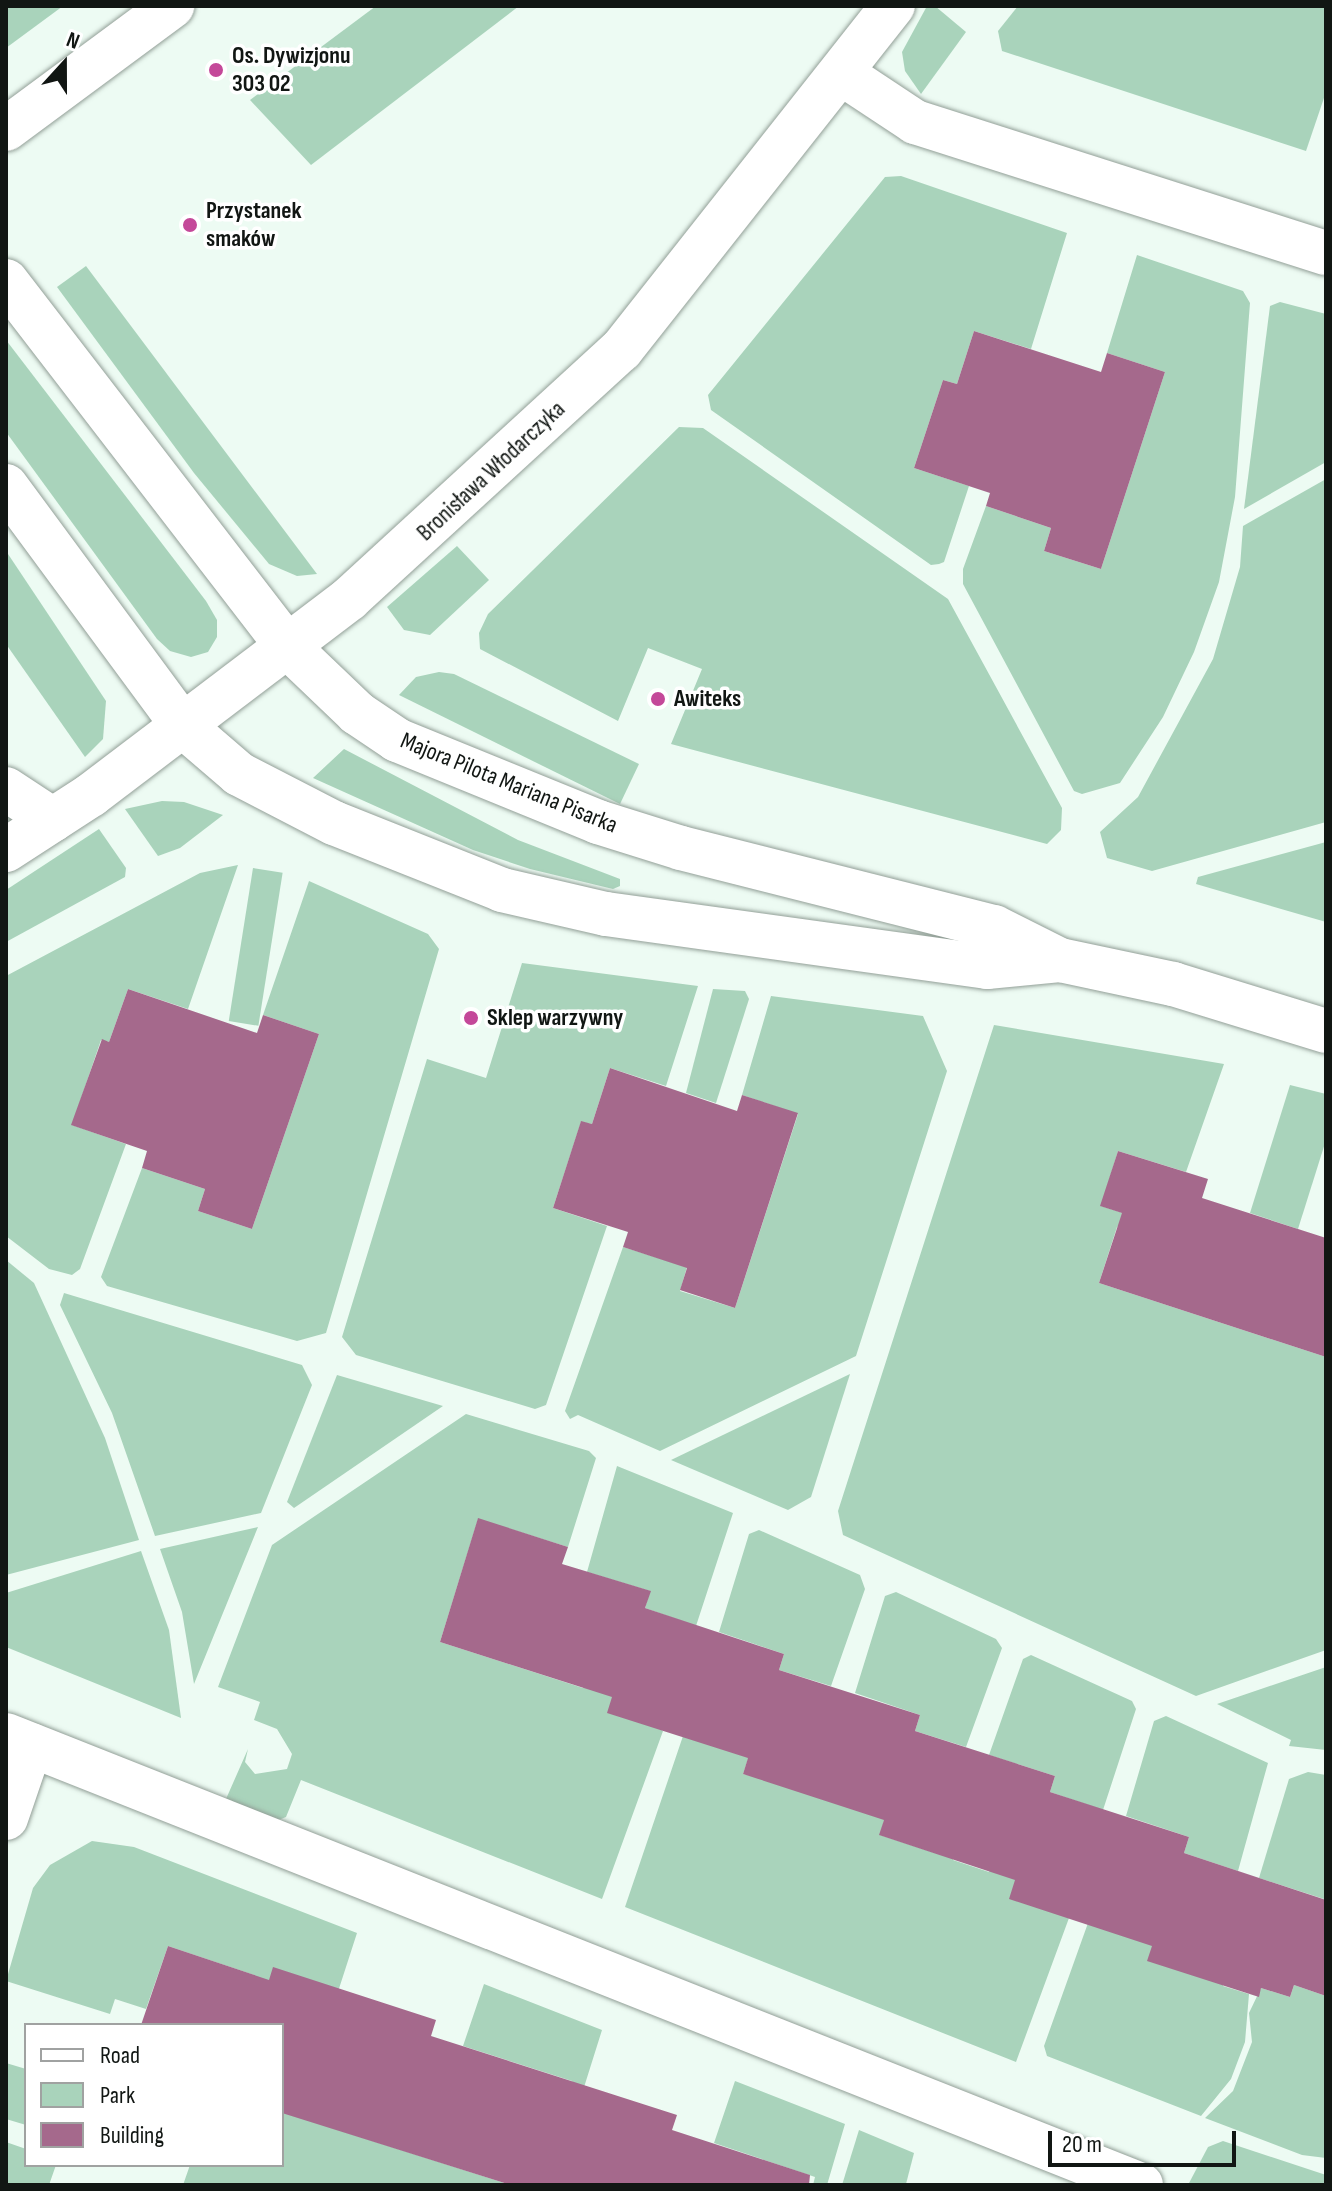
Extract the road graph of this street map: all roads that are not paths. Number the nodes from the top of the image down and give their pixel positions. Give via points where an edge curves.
1 (172, 6) edge
2 (893, 6) edge
3 (841, 73) junction
4 (6, 129) edge
5 (1326, 253) edge
6 (6, 281) edge
7 (6, 486) edge
8 (287, 646) junction
9 (182, 725) junction
10 (6, 789) edge
11 (53, 820) junction
12 (6, 850) edge
13 (1060, 960) junction
14 (1326, 1031) edge
15 (18, 1740) edge
16 (6, 1818) edge
17 (1141, 2185) edge

1 - 4 street
2 - 3 street, Bronisława Włodarczyka
3 - 5 street via 915,122
3 - 8 street, Bronisława Włodarczyka via 621,350 424,533
6 - 8 street, Majora Pilota Mariana Pisarka
7 - 9 street, Majora Pilota Mariana Pisarka
8 - 9 street, Bronisława Włodarczyka
8 - 13 street, Majora Pilota Mariana Pisarka via 357,713 434,758 681,848 994,927
9 - 11 street, Bronisława Włodarczyka
9 - 13 street, Majora Pilota Mariana Pisarka via 269,793 426,863 502,890 606,914 987,967
10 - 11 street
11 - 12 street, Bronisława Włodarczyka
13 - 14 street, Majora Pilota Mariana Pisarka via 1173,984
15 - 16 street
15 - 17 street

